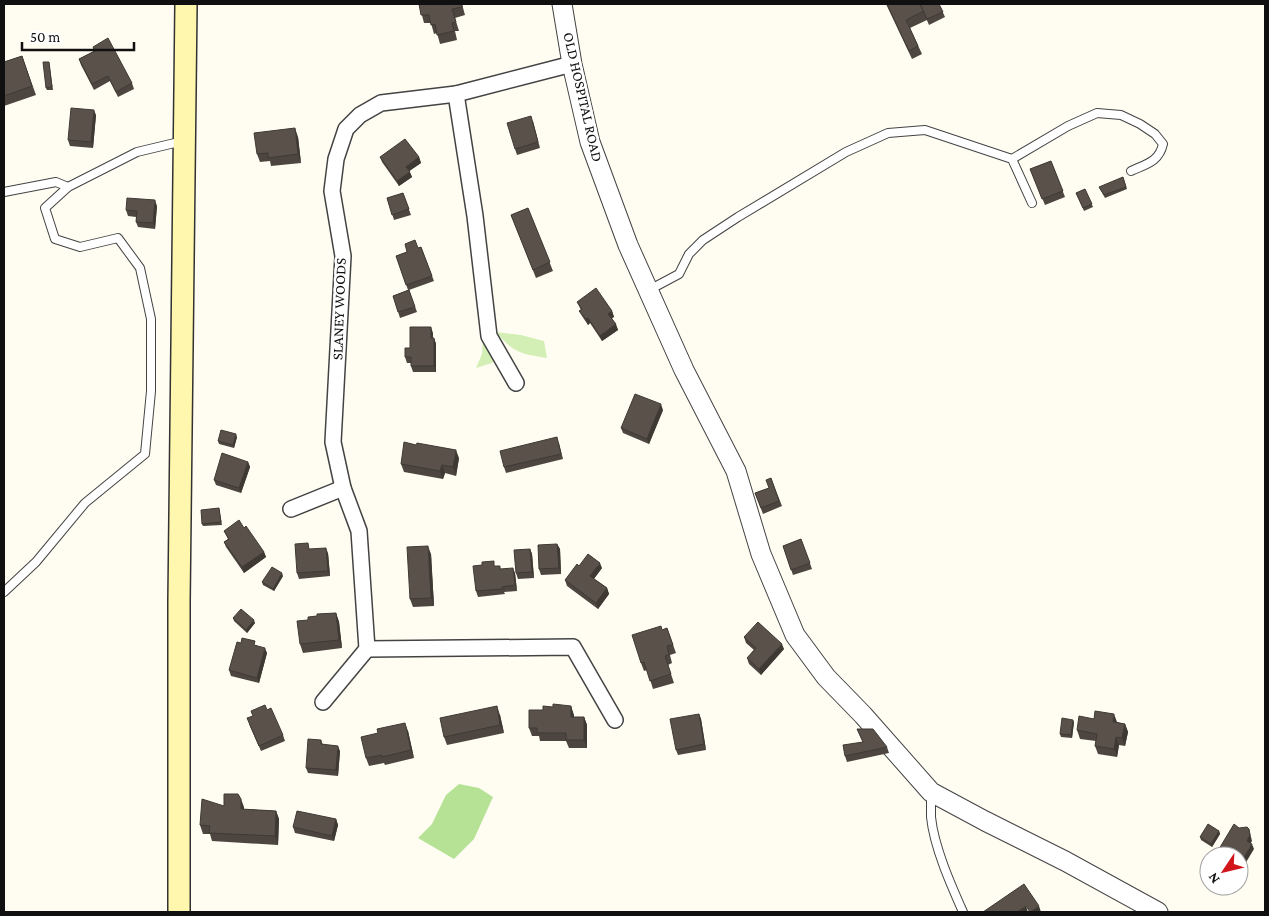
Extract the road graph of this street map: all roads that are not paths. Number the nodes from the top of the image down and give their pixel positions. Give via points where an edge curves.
1 (186, 4) edge
2 (562, 4) edge
3 (572, 64) junction
4 (456, 94) junction
5 (183, 140) junction
6 (1012, 159) junction
7 (1131, 171) dead end
8 (68, 187) junction
9 (4, 192) edge
10 (1032, 203) dead end
11 (649, 290) junction
12 (516, 383) dead end
13 (343, 488) junction
14 (291, 509) dead end
15 (4, 592) edge
16 (367, 649) junction
17 (323, 702) dead end
18 (615, 720) dead end
19 (931, 792) junction
20 (179, 912) edge
21 (963, 912) edge
22 (1158, 912) edge

1 - 5 main road
2 - 3 street, OLD HOSPITAL ROAD
3 - 4 street, SLANEY WOODS
3 - 11 street, OLD HOSPITAL ROAD via 590,142 628,245
4 - 12 street via 489,336
4 - 13 street, SLANEY WOODS via 381,103 360,115 346,129 336,159 332,192 343,256 333,442
5 - 8 lane via 137,152
5 - 20 main road
6 - 7 lane via 1097,113 1121,115 1155,134 1163,144 1161,153 1154,160
6 - 10 lane
6 - 11 lane via 925,130 888,133 846,152 738,217 703,240 690,254 679,274
8 - 9 lane via 56,182
8 - 15 lane via 45,208 55,239 80,247 118,238 140,268 151,319 151,391 145,454 85,503 36,562
11 - 19 street, OLD HOSPITAL ROAD via 684,370 736,471 761,554 795,635 826,677
13 - 14 street
13 - 16 street, SLANEY WOODS via 359,530
16 - 17 street
16 - 18 street via 573,647
19 - 21 lane via 931,818 938,845
19 - 22 street, OLD HOSPITAL ROAD

